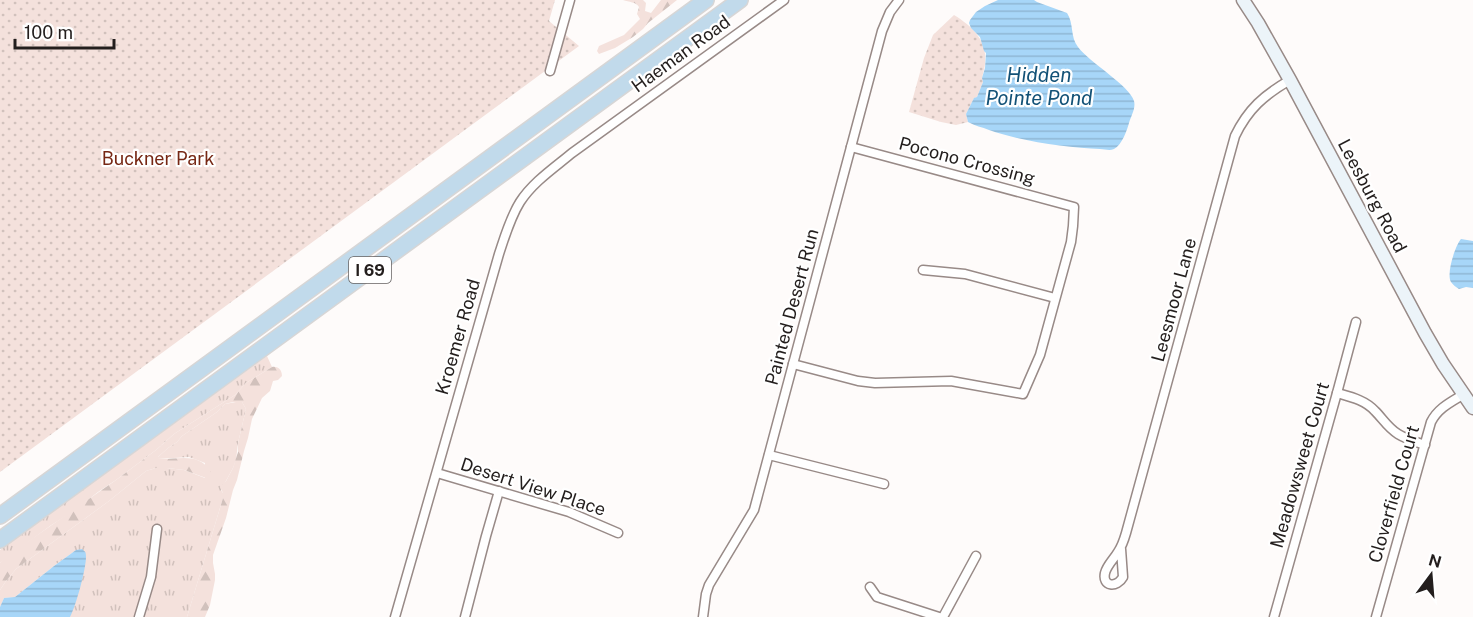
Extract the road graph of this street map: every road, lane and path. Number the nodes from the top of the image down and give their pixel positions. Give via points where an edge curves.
1 (570, 0) edge
2 (706, 0) edge
3 (740, 0) edge
4 (784, 0) edge
5 (899, 0) edge
6 (1243, 0) edge
7 (550, 71) dead end
8 (1290, 80) junction
9 (627, 113) joint
10 (851, 147) junction
11 (923, 270) dead end
12 (1055, 298) junction
13 (1356, 322) dead end
14 (794, 364) junction
15 (1337, 393) junction
16 (1464, 394) junction
17 (1473, 408) edge
18 (1425, 445) junction
19 (769, 455) junction
20 (436, 473) junction
21 (884, 484) dead end
22 (499, 491) junction
23 (0, 516) edge
24 (157, 529) dead end
25 (618, 533) dead end
26 (0, 540) edge
27 (1121, 549) dead end
28 (976, 556) dead end
29 (870, 587) dead end
30 (139, 617) edge
31 (395, 617) edge
32 (465, 617) edge
33 (703, 617) edge
34 (941, 617) edge
35 (1274, 617) edge
36 (1376, 617) edge

1 - 7 street
2 - 23 highway, I 69
3 - 26 highway, I 69
4 - 9 street, Haeman Road
5 - 10 street, Painted Desert Run via 884,24
6 - 8 main road, Leesburg Road
8 - 16 main road, Leesburg Road via 1425,333
8 - 27 street, Leesmoor Lane via 1251,109 1235,136
9 - 20 street, Kroemer Road via 545,175 523,198 511,219
10 - 12 street, Pocono Crossing via 1074,207 1073,233
10 - 14 street, Painted Desert Run
11 - 12 street via 965,274
12 - 14 street via 1040,355 1023,394 951,381 867,383
13 - 15 street, Meadowsweet Court
14 - 19 street, Painted Desert Run
15 - 18 street via 1357,398 1400,435
15 - 35 street, Meadowsweet Court
16 - 17 main road, Leesburg Road
16 - 18 street, Cloverfield Court via 1440,408
18 - 36 street, Cloverfield Court
19 - 21 street
19 - 33 street, Painted Desert Run via 754,510 709,585
20 - 22 street, Desert View Place
20 - 31 street, Kroemer Road
22 - 25 street, Desert View Place via 569,512
22 - 32 street
24 - 30 street via 151,577
28 - 34 street
29 - 34 street via 877,597

